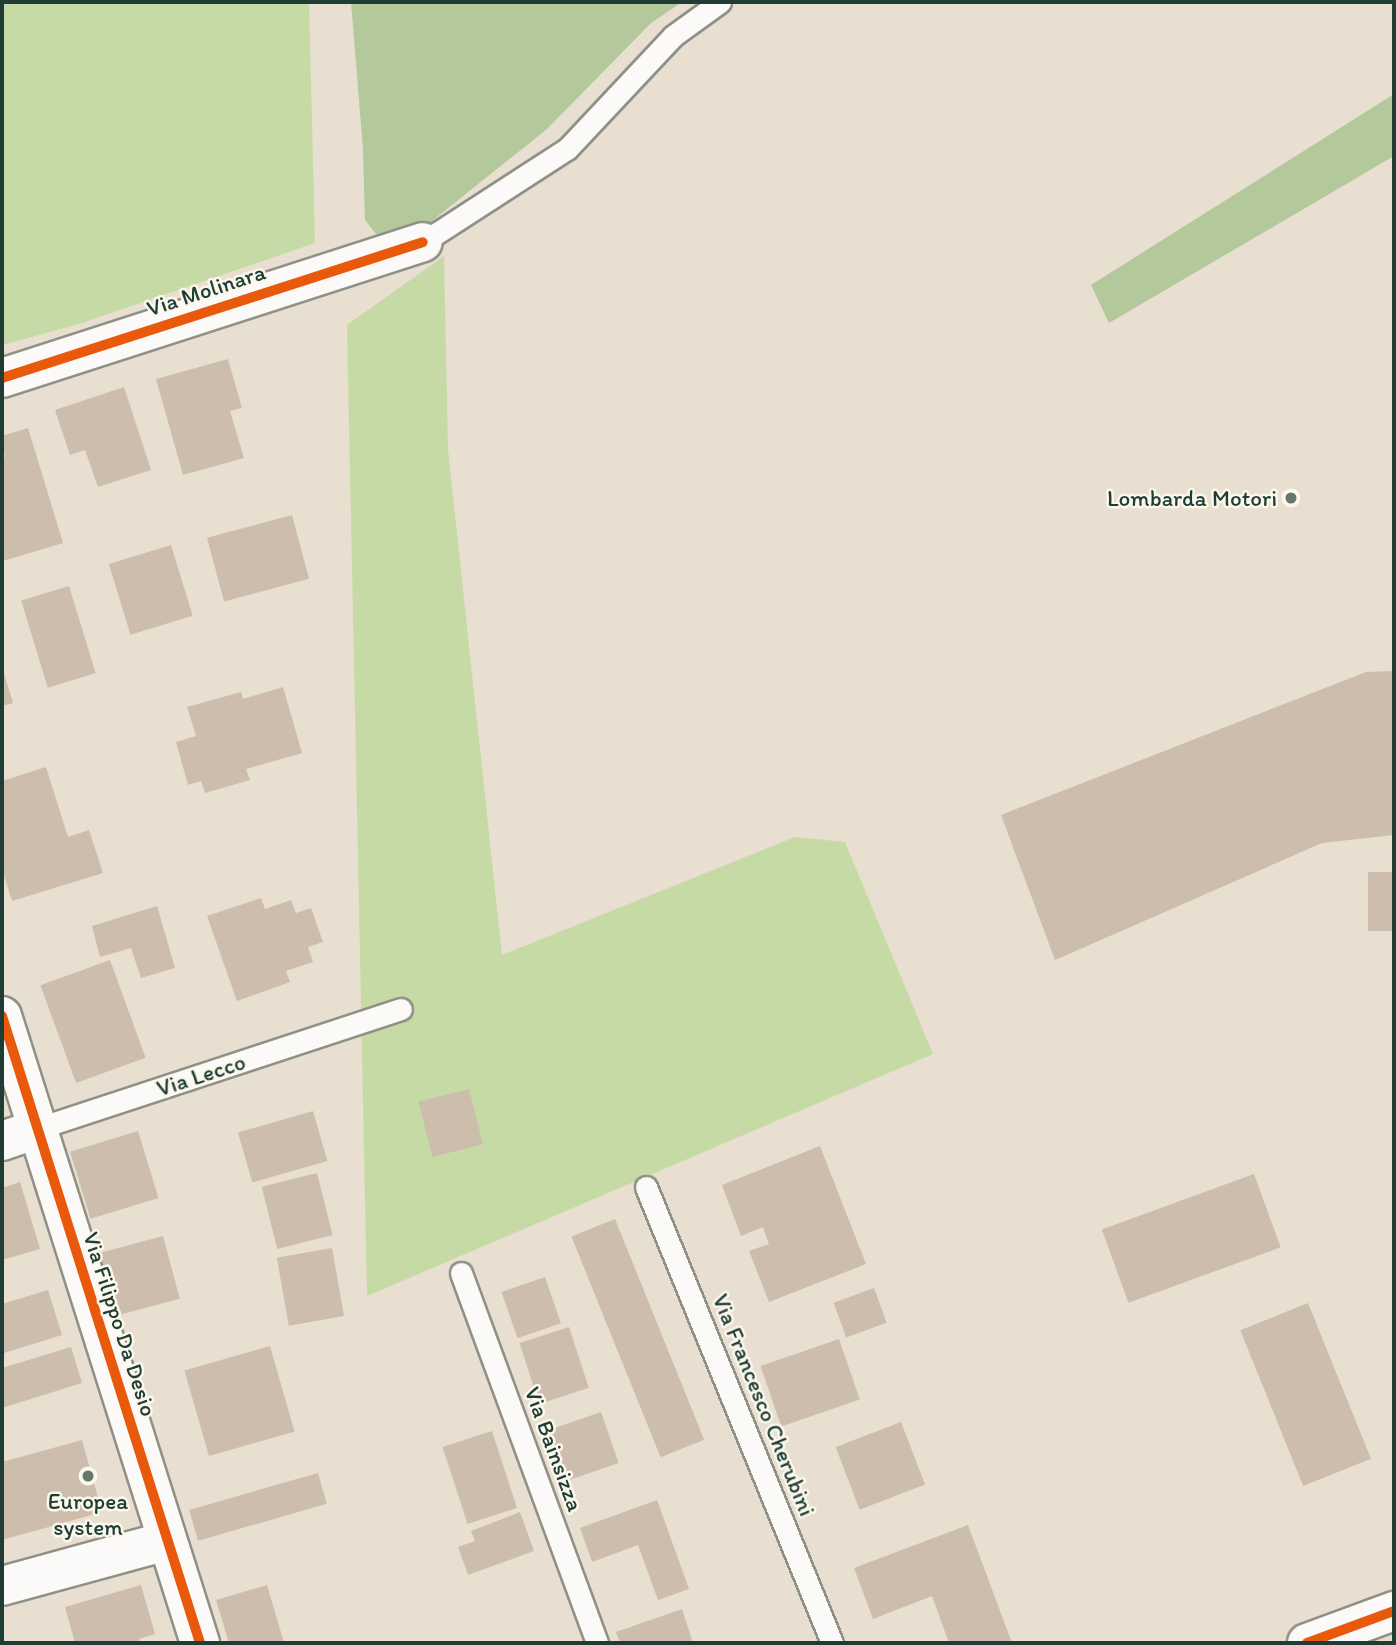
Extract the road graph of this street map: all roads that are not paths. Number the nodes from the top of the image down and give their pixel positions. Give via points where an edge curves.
1 (720, 2) edge
2 (424, 242) joint
3 (2, 378) edge
4 (401, 1009) dead end
5 (2, 1016) edge
6 (19, 1135) edge
7 (646, 1187) dead end
8 (461, 1273) dead end
9 (166, 1541) junction
10 (2, 1587) edge
11 (1394, 1611) edge
12 (200, 1643) edge
13 (597, 1643) edge
14 (832, 1643) edge
15 (1307, 1643) edge

1 - 2 lane, Via Molinara via 673,36 567,149
2 - 3 street, Via Molinara
4 - 6 lane, Via Lecco
5 - 6 street, Via Filippo Da Desio
6 - 9 street, Via Filippo Da Desio
7 - 14 lane, Via Francesco Cherubini
8 - 13 lane, Via Bainsizza
9 - 10 street
9 - 12 street, Via Filippo Da Desio
11 - 15 street

